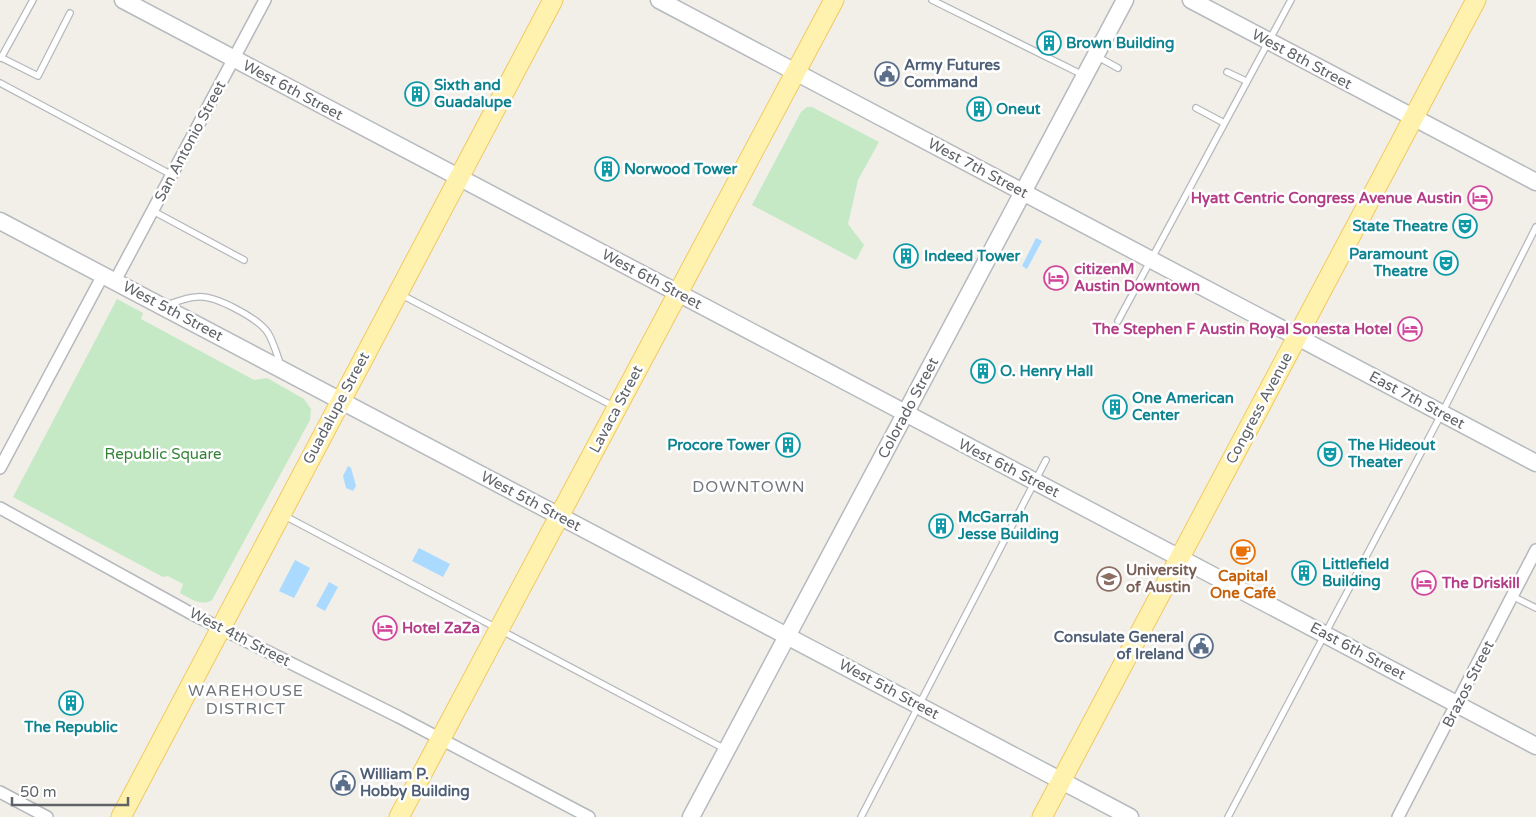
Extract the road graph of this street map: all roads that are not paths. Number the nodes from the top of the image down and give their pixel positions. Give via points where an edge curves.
1 (33, 0) edge
2 (123, 0) edge
3 (265, 0) edge
4 (553, 0) edge
5 (659, 0) edge
6 (834, 0) edge
7 (932, 0) edge
8 (1126, 0) edge
9 (1190, 0) edge
10 (1291, 0) edge
11 (1476, 0) edge
12 (70, 14) dead end
13 (1268, 41) junction
14 (1096, 56) junction
15 (0, 58) edge
16 (234, 58) junction
17 (1118, 68) dead end
18 (795, 72) junction
19 (1228, 72) dead end
20 (1085, 76) junction
21 (1246, 81) junction
22 (0, 83) edge
23 (1196, 108) dead end
24 (1414, 118) junction
25 (1224, 123) junction
26 (172, 175) junction
27 (459, 177) junction
28 (1536, 182) edge
29 (1024, 192) junction
30 (153, 211) junction
31 (0, 221) edge
32 (1536, 227) edge
33 (244, 260) dead end
34 (1150, 260) junction
35 (109, 278) junction
36 (398, 293) junction
37 (678, 293) junction
38 (162, 306) junction
39 (1118, 321) dead end
40 (1297, 337) junction
41 (283, 370) junction
42 (340, 400) junction
43 (616, 408) junction
44 (906, 413) junction
45 (1442, 413) junction
46 (1046, 460) dead end
47 (1536, 463) edge
48 (0, 468) edge
49 (1036, 482) junction
50 (0, 508) edge
51 (280, 514) junction
52 (560, 516) junction
53 (1536, 550) edge
54 (1180, 558) junction
55 (1512, 596) junction
56 (1536, 608) edge
57 (220, 626) junction
58 (499, 629) junction
59 (1325, 634) junction
60 (788, 636) junction
61 (1457, 704) junction
62 (920, 706) junction
63 (441, 739) junction
64 (1536, 746) edge
65 (727, 750) junction
66 (1061, 780) junction
67 (0, 792) edge
68 (47, 817) edge
69 (121, 817) edge
70 (399, 817) edge
71 (589, 817) edge
72 (691, 817) edge
73 (861, 817) edge
74 (1042, 817) edge
75 (1130, 817) edge
76 (1228, 817) edge
77 (1398, 817) edge

1 - 15 lane
2 - 16 main road, West 6th Street
3 - 16 street, San Antonio Street
4 - 27 main road, Guadalupe Street
5 - 18 main road, West 7th Street
6 - 18 main road, Lavaca Street
7 - 20 lane
8 - 14 main road, Colorado Street
9 - 13 main road, West 8th Street
10 - 13 lane
11 - 24 main road, Congress Avenue
12 - 15 lane via 38,76
13 - 21 lane
13 - 24 main road, West 8th Street
14 - 17 lane
14 - 20 main road, Colorado Street
16 - 26 street, San Antonio Street
16 - 27 main road, West 6th Street
18 - 29 main road, West 7th Street
18 - 37 main road, Lavaca Street
19 - 21 lane
20 - 29 main road, Colorado Street
21 - 25 lane
22 - 26 lane
23 - 25 lane
24 - 28 main road, West 8th Street
24 - 40 main road, Congress Avenue
25 - 34 lane
26 - 30 street, San Antonio Street
27 - 36 main road, Guadalupe Street
27 - 37 main road, West 6th Street
29 - 34 main road, West 7th Street
29 - 44 main road, Colorado Street
30 - 33 lane
30 - 35 street, San Antonio Street
31 - 35 main road, West 5th Street
32 - 45 lane
34 - 39 lane
34 - 40 main road, West 7th Street
35 - 38 main road, West 5th Street
35 - 48 street, San Antonio Street
36 - 42 main road, Guadalupe Street
36 - 43 lane
37 - 43 main road, Lavaca Street
37 - 44 main road, West 6th Street
38 - 41 main road, West 5th Street
38 - 41 lane via 196,296 206,297 256,321 269,335
40 - 45 main road, East 7th Street
40 - 54 main road, Congress Avenue
41 - 42 main road, West 5th Street
42 - 51 main road, Guadalupe Street
42 - 52 main road, West 5th Street
43 - 52 main road, Lavaca Street
44 - 49 main road, West 6th Street
44 - 60 main road, Colorado Street
45 - 47 main road, East 7th Street
45 - 59 lane
46 - 49 lane
49 - 54 main road, West 6th Street
49 - 62 lane
50 - 57 street, West 4th Street via 194,615
51 - 57 main road, Guadalupe Street
51 - 58 lane
52 - 58 main road, Lavaca Street
52 - 60 main road, West 5th Street
53 - 55 street, Brazos Street
54 - 59 main road, East 6th Street
54 - 66 main road, Congress Avenue
55 - 56 lane
55 - 61 street, Brazos Street
57 - 63 street, West 4th Street
57 - 69 main road, Guadalupe Street
58 - 63 main road, Lavaca Street
58 - 65 lane
59 - 61 main road, East 6th Street
59 - 76 lane
60 - 62 main road, West 5th Street
60 - 65 main road, Colorado Street
61 - 64 main road, East 6th Street
61 - 77 street, Brazos Street
62 - 66 main road, West 5th Street
62 - 73 lane
63 - 70 main road, Lavaca Street
63 - 71 street, West 4th Street
65 - 72 main road, Colorado Street
66 - 74 main road, Congress Avenue
66 - 75 main road, West 5th Street
67 - 68 street

